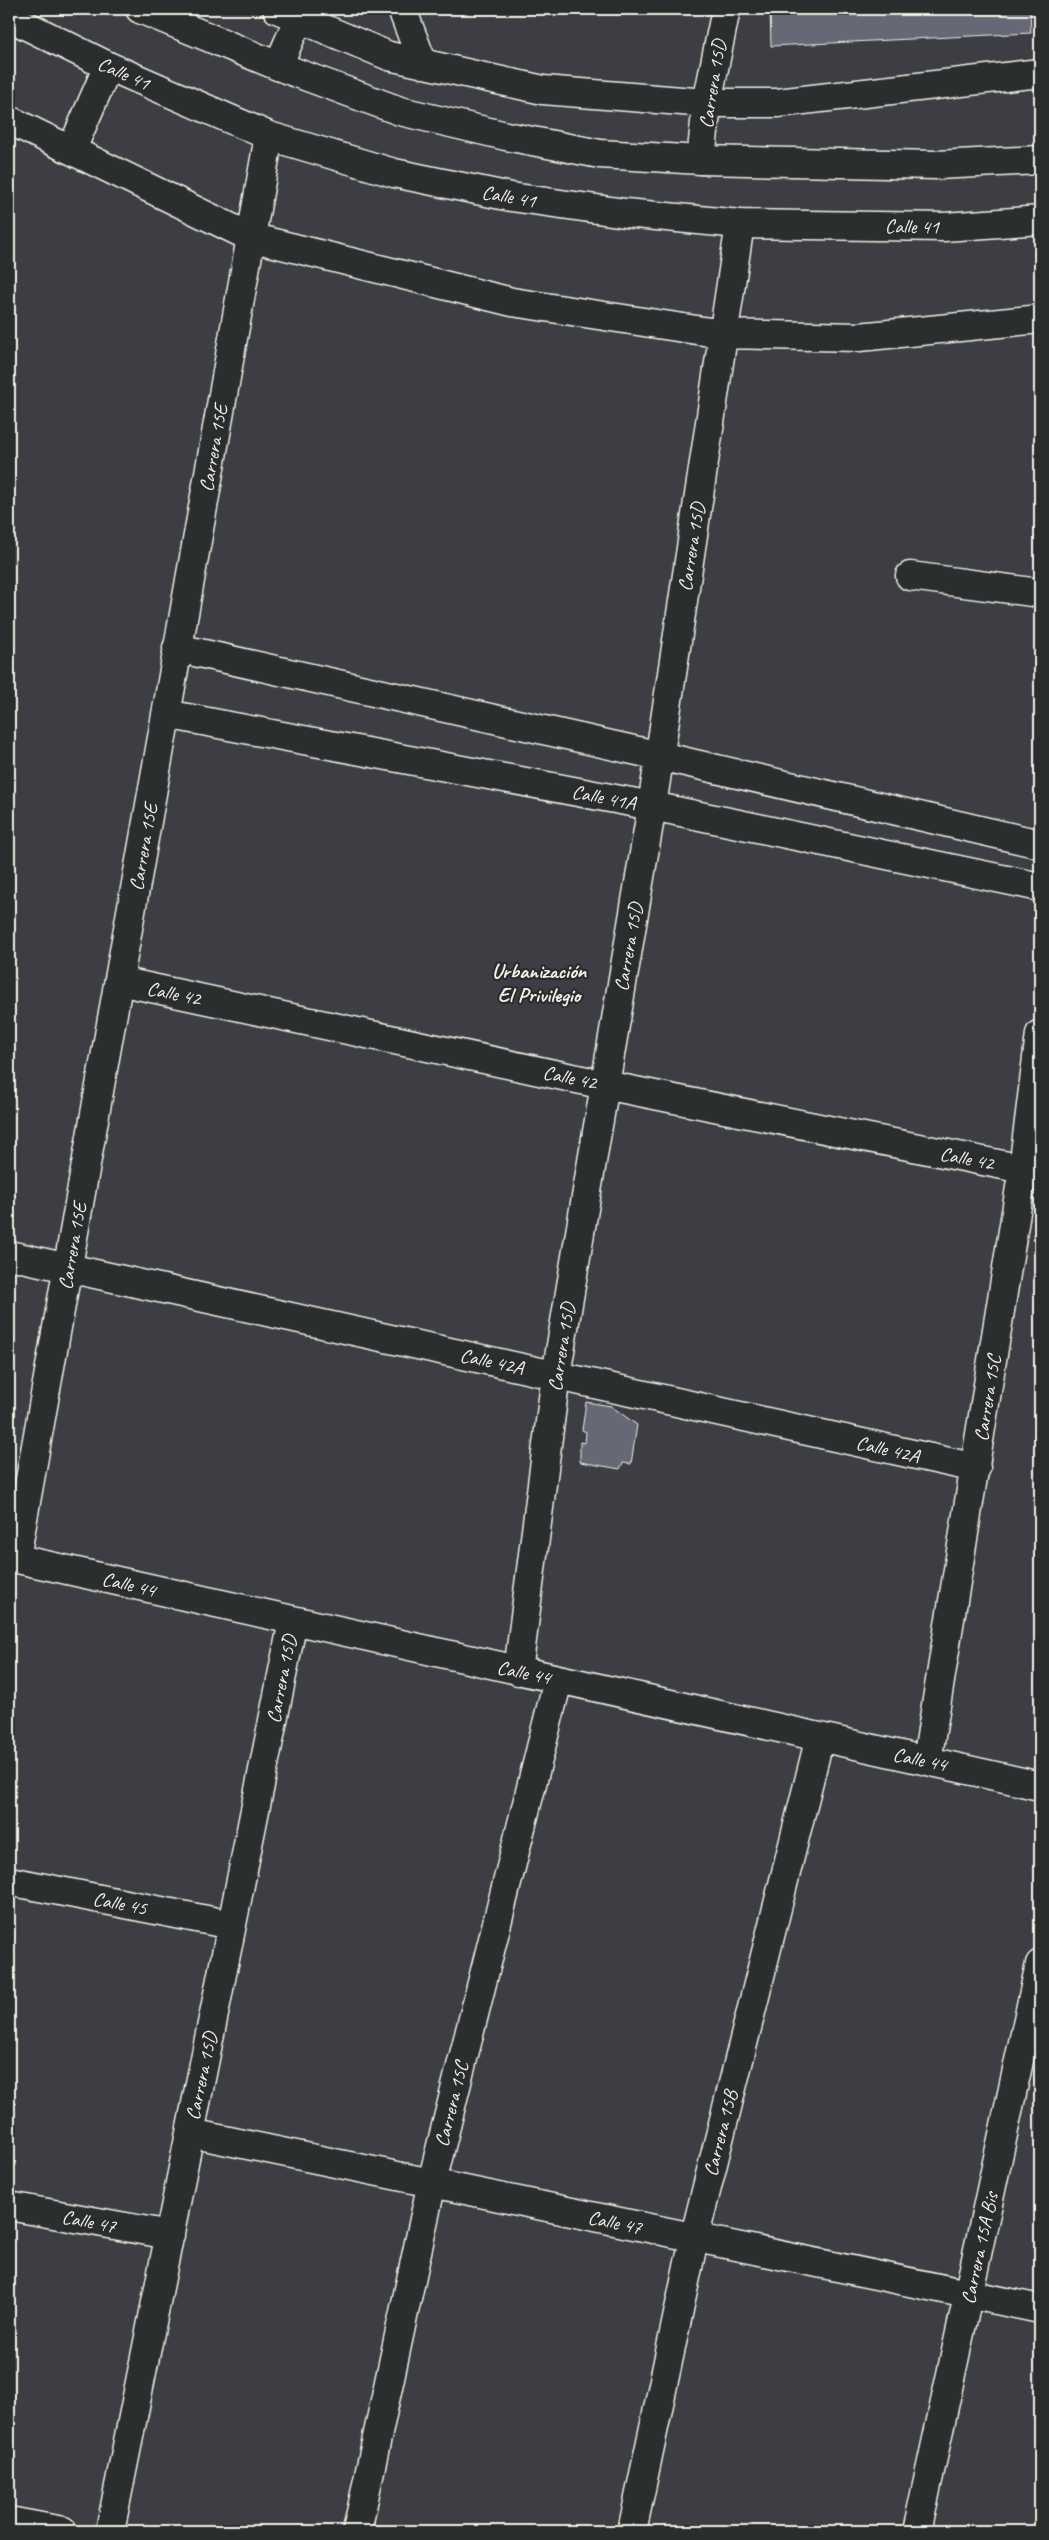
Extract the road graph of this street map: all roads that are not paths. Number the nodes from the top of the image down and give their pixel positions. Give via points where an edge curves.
1 (140, 9) edge
2 (402, 9) edge
3 (726, 9) edge
4 (293, 12) edge
5 (9, 17) edge
6 (423, 64) junction
7 (108, 66) junction
8 (278, 66) junction
9 (1040, 74) edge
10 (707, 104) junction
11 (9, 120) edge
12 (268, 136) junction
13 (72, 149) junction
14 (701, 160) junction
15 (1040, 160) edge
16 (1040, 220) edge
17 (740, 224) junction
18 (250, 237) junction
19 (1040, 319) edge
20 (723, 334) junction
21 (910, 576) dead end
22 (1040, 593) edge
23 (177, 648) junction
24 (166, 714) junction
25 (660, 756) junction
26 (652, 806) junction
27 (1040, 844) edge
28 (1040, 887) edge
29 (119, 981) junction
30 (1040, 1034) edge
31 (605, 1085) junction
32 (1023, 1169) junction
33 (9, 1255) edge
34 (68, 1269) junction
35 (556, 1375) junction
36 (976, 1468) junction
37 (12, 1558) edge
38 (293, 1621) junction
39 (518, 1671) junction
40 (558, 1680) junction
41 (820, 1737) junction
42 (927, 1761) junction
43 (1040, 1786) edge
44 (9, 1881) edge
45 (232, 1925) junction
46 (1040, 1964) edge
47 (190, 2133) junction
48 (432, 2182) junction
49 (9, 2206) edge
50 (170, 2235) junction
51 (694, 2239) junction
52 (968, 2295) junction
53 (1040, 2309) edge
54 (9, 2521) edge
55 (63, 2531) edge
56 (110, 2531) edge
57 (356, 2531) edge
58 (632, 2531) edge
59 (917, 2531) edge

1 - 8 street
2 - 6 street
3 - 10 street, Carrera 15D
4 - 6 street via 389,56
4 - 8 street
5 - 7 street, Calle 41
6 - 10 street via 542,90
7 - 12 street, Calle 41
7 - 13 street
8 - 14 street via 400,111 506,136 600,154
9 - 10 street via 777,103
10 - 14 street, Carrera 15D
11 - 13 street
12 - 17 street, Calle 41 via 394,172 511,197 625,213
12 - 18 street, Carrera 15E
13 - 18 street
14 - 15 street via 936,165
16 - 17 street, Calle 41 via 944,227
17 - 20 street, Carrera 15D
18 - 20 street via 512,302
18 - 23 street, Carrera 15E
19 - 20 street via 859,337
20 - 25 street, Carrera 15D
21 - 22 street
23 - 24 street, Carrera 15E
23 - 25 street
24 - 26 street, Calle 41A
24 - 29 street, Carrera 15E
25 - 26 street, Carrera 15D
25 - 27 street
26 - 28 street, Calle 41A
26 - 31 street, Carrera 15D
29 - 31 street, Calle 42
29 - 34 street, Carrera 15E
30 - 32 street, Carrera 15C
31 - 32 street, Calle 42
31 - 35 street, Carrera 15D
32 - 36 street, Carrera 15C
33 - 34 street, Calle 42A
34 - 35 street, Calle 42A
34 - 37 street, Carrera 15E
35 - 36 street, Calle 42A
35 - 39 street, Carrera 15D
36 - 42 street, Carrera 15C
37 - 38 street, Calle 44
38 - 39 street, Calle 44
38 - 45 street, Carrera 15D
39 - 40 street, Calle 44
40 - 41 street, Calle 44
40 - 48 street, Carrera 15C
41 - 42 street, Calle 44
41 - 51 street, Carrera 15B
42 - 43 street, Calle 44
44 - 45 street, Calle 45
45 - 47 street, Carrera 15D
46 - 52 street, Carrera 15A Bis
47 - 48 street, Calle 47
47 - 50 street, Carrera 15D
48 - 51 street, Calle 47
48 - 57 street, Carrera 15C
49 - 50 street, Calle 47
50 - 56 street, Carrera 15D
51 - 52 street, Calle 47
51 - 58 street, Carrera 15B
52 - 53 street, Calle 47
52 - 59 street, Carrera 15A Bis
54 - 55 street

